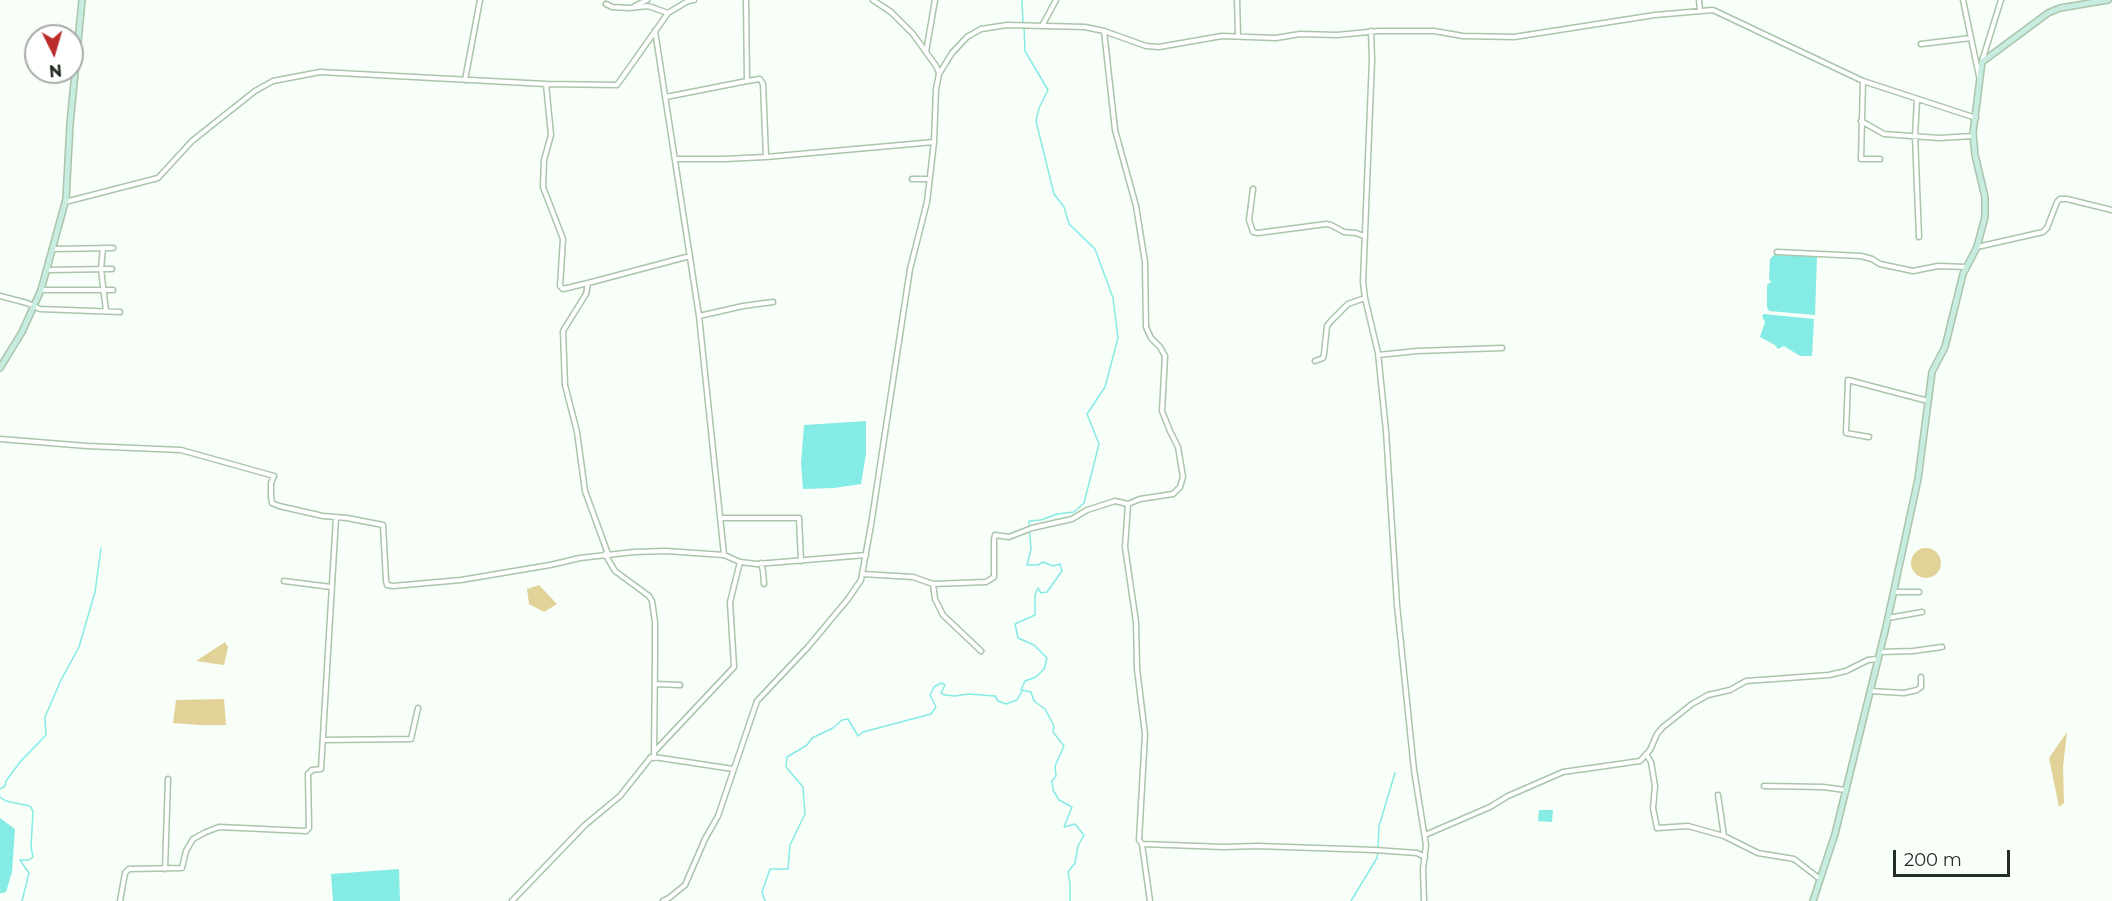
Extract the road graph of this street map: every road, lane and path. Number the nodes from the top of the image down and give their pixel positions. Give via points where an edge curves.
1 (82, 0) edge
2 (480, 0) edge
3 (647, 0) edge
4 (686, 0) edge
5 (694, 0) edge
6 (746, 0) edge
7 (873, 0) edge
8 (935, 0) edge
9 (1056, 0) edge
10 (1237, 0) edge
11 (1699, 0) edge
12 (1963, 0) edge
13 (2001, 0) edge
14 (2108, 0) edge
15 (606, 4) dead end
16 (629, 8) junction
17 (1700, 11) junction
18 (668, 13) junction
19 (1042, 26) junction
20 (655, 31) junction
21 (1104, 31) junction
22 (1371, 31) junction
23 (1238, 35) junction
24 (1971, 38) junction
25 (1921, 44) dead end
26 (926, 53) junction
27 (1982, 62) junction
28 (939, 74) junction
29 (1979, 77) junction
30 (465, 80) junction
31 (747, 81) junction
32 (1863, 81) junction
33 (546, 84) junction
34 (666, 97) junction
35 (1917, 100) junction
36 (1976, 118) junction
37 (1861, 121) junction
38 (1915, 136) junction
39 (1974, 136) junction
40 (934, 142) junction
41 (766, 156) junction
42 (676, 159) junction
43 (1880, 159) dead end
44 (912, 179) dead end
45 (929, 179) junction
46 (1253, 189) dead end
47 (65, 202) junction
48 (2112, 210) edge
49 (1364, 237) junction
50 (1919, 237) dead end
51 (1977, 247) junction
52 (103, 248) junction
53 (113, 248) dead end
54 (52, 249) junction
55 (1777, 252) dead end
56 (690, 256) junction
57 (1966, 267) junction
58 (101, 268) junction
59 (112, 269) dead end
60 (46, 270) junction
61 (588, 283) junction
62 (41, 290) junction
63 (103, 290) junction
64 (113, 290) dead end
65 (0, 296) edge
66 (1365, 298) junction
67 (773, 302) dead end
68 (33, 307) junction
69 (106, 311) junction
70 (120, 312) dead end
71 (699, 316) junction
72 (1502, 348) dead end
73 (1378, 355) junction
74 (1315, 361) dead end
75 (0, 368) edge
76 (1928, 401) junction
77 (1869, 437) dead end
78 (0, 439) edge
79 (1128, 504) junction
80 (336, 518) junction
81 (721, 518) junction
82 (606, 554) junction
83 (724, 555) junction
84 (866, 555) junction
85 (801, 561) junction
86 (740, 562) junction
87 (761, 563) junction
88 (863, 574) junction
89 (284, 580) dead end
90 (764, 584) dead end
91 (933, 584) junction
92 (331, 587) junction
93 (1893, 592) junction
94 (1918, 592) dead end
95 (1922, 612) dead end
96 (1888, 618) junction
97 (1942, 647) dead end
98 (981, 651) dead end
99 (1880, 652) junction
100 (1878, 659) junction
101 (1921, 677) dead end
102 (655, 684) junction
103 (680, 685) dead end
104 (1870, 691) junction
105 (418, 708) dead end
106 (323, 740) junction
107 (653, 753) junction
108 (1646, 754) junction
109 (655, 758) junction
110 (733, 769) junction
111 (168, 778) dead end
112 (1764, 786) dead end
113 (1845, 790) junction
114 (1718, 795) dead end
115 (1425, 835) junction
116 (1724, 836) junction
117 (1142, 844) junction
118 (1425, 857) junction
119 (165, 870) junction
120 (1820, 879) junction
121 (120, 901) edge
122 (512, 901) edge
123 (663, 901) edge
124 (1150, 901) edge
125 (1424, 901) edge
126 (1813, 901) edge

1 - 47 street
2 - 30 street
3 - 16 street
4 - 5 street
4 - 18 street
6 - 31 street
7 - 26 street via 913,34
8 - 26 street
9 - 19 street
10 - 23 street
11 - 17 street
12 - 24 street
13 - 27 street
14 - 27 street via 2048,13
15 - 16 street via 610,8
16 - 18 street via 648,6
17 - 22 street via 1514,37
17 - 32 street via 1723,14
18 - 20 street
19 - 21 street
19 - 28 street via 981,29 957,47
20 - 33 street via 617,85
20 - 34 street
21 - 23 street via 1159,47
21 - 79 street via 1115,130 1136,206 1145,262 1146,327 1165,356 1162,411 1178,447 1183,477 1173,494
22 - 23 street via 1276,38
22 - 49 street
24 - 25 street
24 - 29 street
26 - 28 street
27 - 29 street
28 - 40 street
29 - 36 street
30 - 33 street
30 - 47 street via 320,72 273,81 192,141 158,178
31 - 34 street
31 - 41 street via 760,79 764,84
32 - 35 street
32 - 37 street
33 - 61 street via 551,135 544,160 543,187 562,239 560,286 563,289
34 - 42 street
35 - 36 street
35 - 38 street
36 - 39 street
37 - 38 street via 1884,134
37 - 43 street via 1861,159
38 - 39 street
38 - 50 street
39 - 51 street via 1985,197 1985,218
40 - 41 street
40 - 45 street
41 - 42 street
42 - 56 street
44 - 45 street
45 - 84 street via 910,269
46 - 49 street via 1249,220 1253,232 1326,224
47 - 54 street
48 - 51 street via 2060,199 2043,232
49 - 66 street
51 - 57 street
52 - 53 street
52 - 54 street
52 - 58 street
54 - 60 street
55 - 57 street via 1862,256 1913,272 1938,266
56 - 61 street
56 - 71 street
57 - 76 street via 1945,347 1932,372
58 - 59 street
58 - 60 street
58 - 63 street
60 - 62 street
61 - 82 street via 586,294 563,331 563,365 585,490
62 - 63 street
62 - 68 street
63 - 64 street
63 - 69 street
65 - 68 street
66 - 73 street
66 - 74 street via 1348,304 1327,326 1323,358
67 - 71 street
68 - 69 street
68 - 75 street
69 - 70 street
71 - 81 street
72 - 73 street
73 - 115 street via 1397,606 1414,770
76 - 77 street via 1848,380 1846,433
76 - 93 street via 1918,479
78 - 80 street via 196,453 274,476 270,496 279,506
79 - 91 street via 1115,501 1072,519 1009,537 995,535 992,580
79 - 117 street via 1125,547 1136,622 1144,734 1139,840
80 - 82 street via 383,525 386,580 387,585 393,586 461,580
80 - 92 street
81 - 83 street
81 - 85 street via 800,518
82 - 83 street via 666,551
82 - 102 street via 615,572 652,601
83 - 86 street
84 - 85 street
84 - 88 street
85 - 87 street
86 - 87 street
86 - 107 street via 730,602 734,667
87 - 90 street
88 - 91 street via 913,577
88 - 110 street via 848,599 808,647 757,701
89 - 92 street
91 - 98 street via 943,615
92 - 106 street
93 - 94 street
93 - 96 street
95 - 96 street
96 - 99 street
97 - 99 street
99 - 100 street
100 - 104 street
100 - 108 street via 1829,675 1746,681 1708,695 1663,727
101 - 104 street via 1917,690
102 - 103 street
102 - 107 street
104 - 113 street
105 - 106 street via 411,739
106 - 119 street via 321,769 308,774 306,831 219,827 193,839 182,868
107 - 109 street
108 - 115 street via 1640,761 1563,772
108 - 116 street via 1655,786 1653,808 1657,828 1688,826
109 - 110 street
109 - 122 street via 651,757 620,796 585,825
110 - 123 street via 718,816 685,885
111 - 119 street
112 - 113 street
113 - 120 street
114 - 116 street
115 - 118 street
116 - 120 street via 1758,853 1794,859
117 - 118 street via 1377,850
117 - 124 street
118 - 125 street
119 - 121 street via 129,869
120 - 126 street

